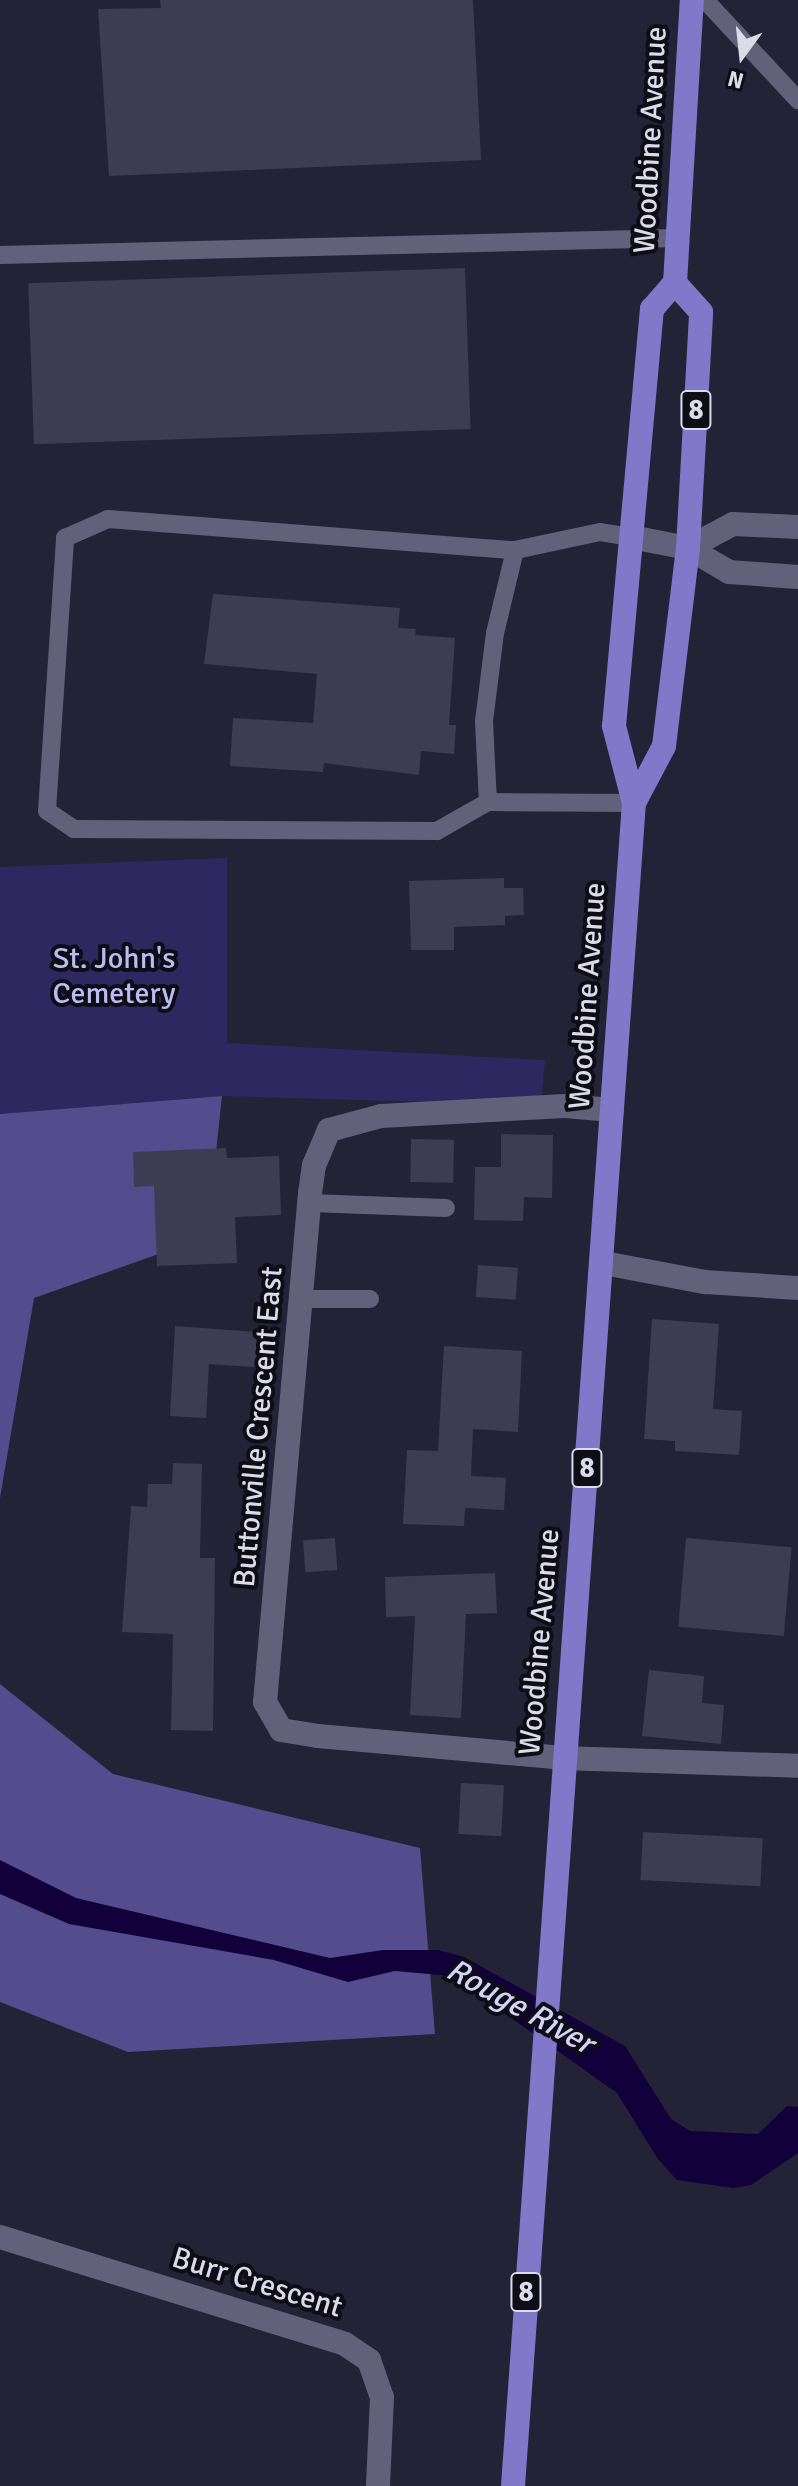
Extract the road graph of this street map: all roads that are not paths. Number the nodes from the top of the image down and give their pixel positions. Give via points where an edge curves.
1 (692, 0) edge
2 (705, 0) edge
3 (798, 100) edge
4 (677, 238) junction
5 (0, 255) edge
6 (675, 283) junction
7 (798, 527) edge
8 (631, 537) junction
9 (688, 548) junction
10 (515, 550) junction
11 (798, 577) edge
12 (488, 802) junction
13 (634, 803) junction
14 (612, 1110) junction
15 (310, 1203) junction
16 (446, 1208) dead end
17 (604, 1263) junction
18 (798, 1288) edge
19 (302, 1299) junction
20 (370, 1299) dead end
21 (563, 1758) junction
22 (798, 1766) edge
23 (0, 2237) edge
24 (378, 2486) edge
25 (513, 2486) edge

1 - 4 main road, Woodbine Avenue
2 - 3 lane
4 - 5 lane
4 - 6 main road, Woodbine Avenue
6 - 8 main road, Woodbine Avenue / 8 via 652,309
6 - 9 main road, Woodbine Avenue / 8 via 701,312
7 - 9 street via 733,524
8 - 9 street
8 - 10 lane via 600,532
8 - 13 main road, Woodbine Avenue / 8 via 614,726
9 - 11 street via 729,572
9 - 13 main road, Woodbine Avenue / 8 via 664,746
10 - 12 lane via 495,633 484,721
10 - 12 lane via 108,519 65,538 47,811 74,829 437,831
12 - 13 lane
13 - 14 main road, Woodbine Avenue / 8
14 - 15 street, Buttonville Crescent East via 565,1106 350,1122 329,1130 319,1147
14 - 17 main road, Woodbine Avenue / 8
15 - 16 lane
15 - 19 street, Buttonville Crescent East
17 - 18 street via 705,1282
17 - 21 main road, Woodbine Avenue / 8
19 - 20 lane
19 - 21 street, Buttonville Crescent East via 265,1702 270,1717 281,1730 318,1736
21 - 22 street, Buttonville Crescent East
21 - 25 main road, Woodbine Avenue / 8
23 - 24 street, Burr Crescent via 345,2344 369,2360 382,2397

